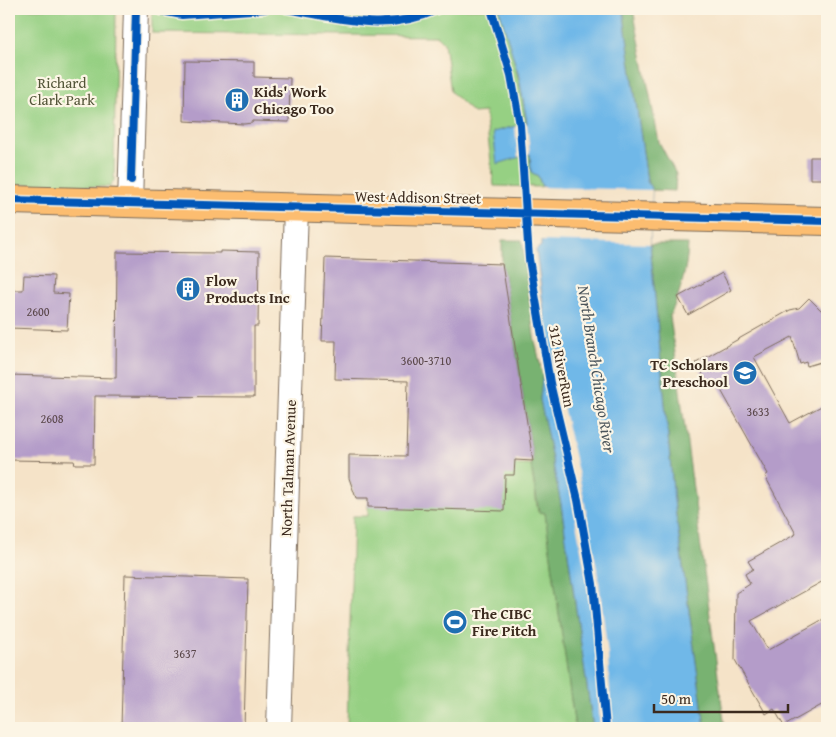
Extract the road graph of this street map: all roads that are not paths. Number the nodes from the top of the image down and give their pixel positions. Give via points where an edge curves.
1 (136, 9) edge
2 (9, 200) edge
3 (130, 203) junction
4 (296, 208) junction
5 (827, 221) edge
6 (279, 728) edge

1 - 3 street
2 - 3 main road, West Addison Street
3 - 4 main road, West Addison Street
4 - 5 main road, West Addison Street
4 - 6 street, North Talman Avenue

